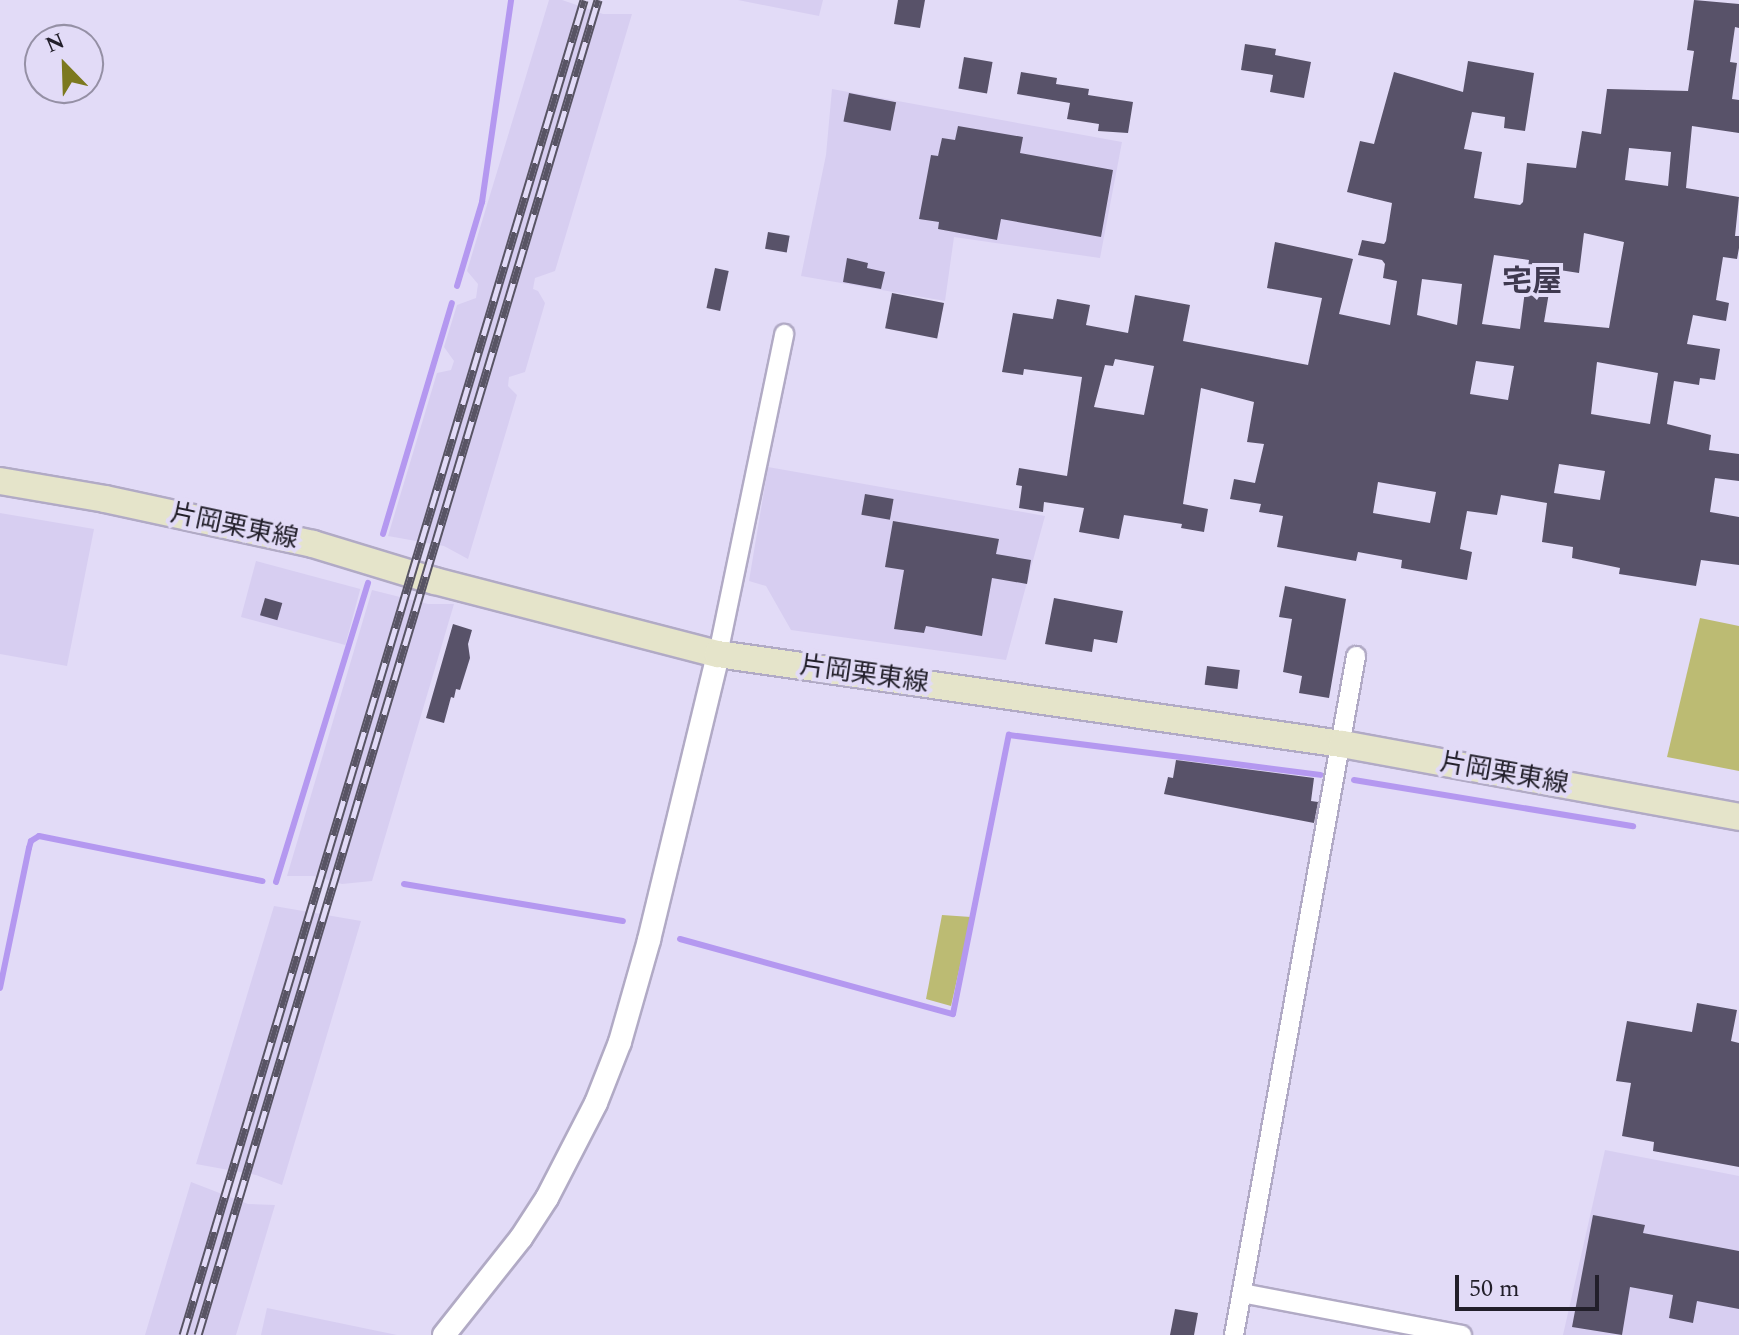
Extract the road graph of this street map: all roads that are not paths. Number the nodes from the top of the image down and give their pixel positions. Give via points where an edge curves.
1 (784, 334) dead end
2 (0, 481) edge
3 (718, 654) junction
4 (1356, 656) dead end
5 (1342, 744) junction
6 (1739, 817) edge
7 (1242, 1293) junction
8 (444, 1335) edge
9 (1234, 1335) edge
10 (1462, 1335) edge

1 - 3 street
2 - 3 main road, 片岡栗東線 via 313,544
3 - 5 main road, 片岡栗東線
3 - 8 street via 649,940 596,1103 530,1225
4 - 5 street
5 - 6 main road, 片岡栗東線
5 - 7 street
7 - 9 street
7 - 10 street

